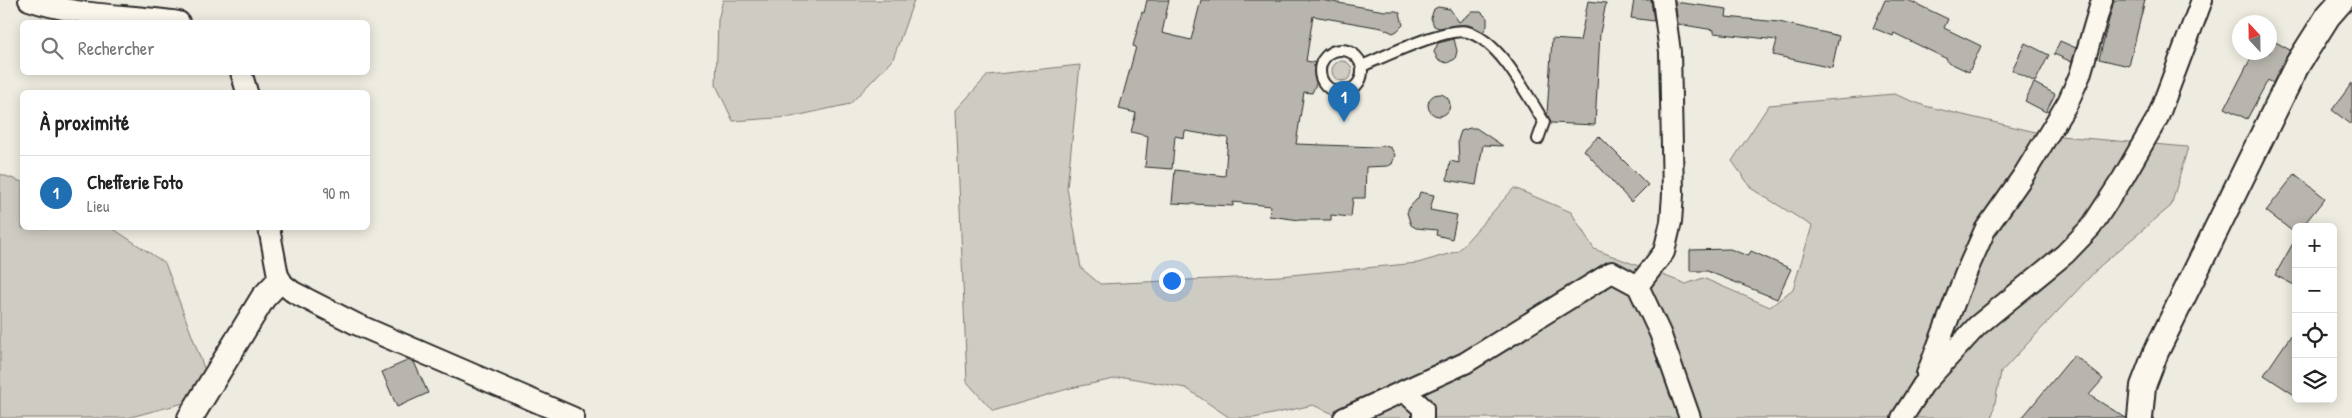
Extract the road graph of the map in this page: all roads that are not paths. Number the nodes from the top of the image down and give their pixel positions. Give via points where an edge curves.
1 (30, 0) edge
2 (1663, 0) edge
3 (2102, 0) edge
4 (2202, 0) edge
5 (2342, 0) edge
6 (159, 20) edge
7 (1362, 66) junction
8 (242, 75) edge
9 (246, 90) edge
10 (1538, 139) dead end
11 (269, 230) edge
12 (280, 281) junction
13 (1638, 286) junction
14 (1923, 385) junction
15 (1405, 392) junction
16 (190, 418) edge
17 (574, 418) edge
18 (1344, 418) edge
19 (1423, 418) edge
20 (1690, 418) edge
21 (1902, 418) edge
22 (2140, 418) edge

1 - 6 street via 88,13
2 - 13 street via 1670,52 1673,194 1664,252
3 - 14 street via 2080,75 2068,102 2023,176 1985,230
4 - 14 street via 2158,117 2091,227 2065,254 1978,326
5 - 22 street via 2297,65 2160,344 2143,386
7 - 7 lane via 1352,52 1335,51 1322,62 1320,71 1331,89 1346,91 1360,82
7 - 10 lane via 1444,34 1467,32 1488,43 1506,63 1544,122
8 - 9 street
11 - 12 street
12 - 16 street via 263,298
12 - 17 street via 292,292 356,324
13 - 15 street via 1612,272 1464,363
13 - 20 street via 1660,333
14 - 21 street
15 - 18 street
15 - 19 street via 1423,408

